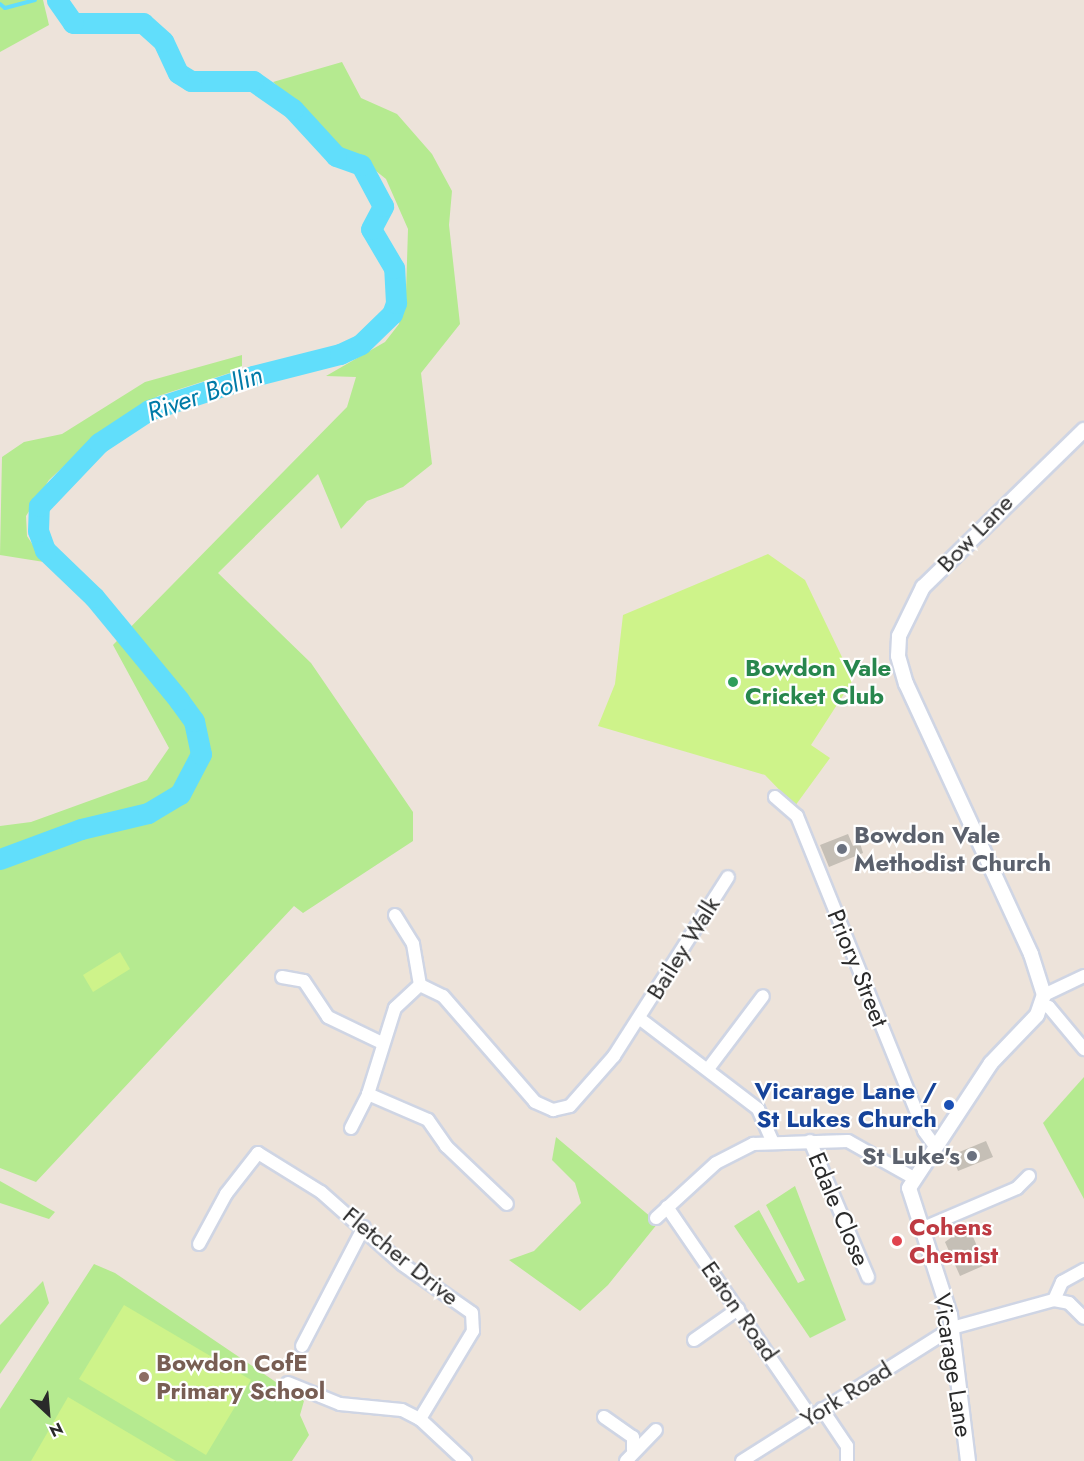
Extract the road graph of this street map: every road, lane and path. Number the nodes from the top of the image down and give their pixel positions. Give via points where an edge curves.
1 (1084, 430) edge
2 (775, 796) dead end
3 (728, 877) dead end
4 (395, 915) dead end
5 (1084, 976) edge
6 (282, 977) dead end
7 (420, 985) junction
8 (763, 996) dead end
9 (1043, 1000) junction
10 (639, 1018) junction
11 (380, 1042) junction
12 (1084, 1049) edge
13 (708, 1069) junction
14 (368, 1094) junction
15 (351, 1128) dead end
16 (810, 1141) junction
17 (773, 1143) junction
18 (934, 1145) junction
19 (1029, 1176) dead end
20 (912, 1177) junction
21 (507, 1204) dead end
22 (668, 1207) junction
23 (656, 1218) dead end
24 (364, 1227) junction
25 (921, 1229) junction
26 (199, 1244) dead end
27 (1084, 1270) edge
28 (868, 1277) dead end
29 (1054, 1300) junction
30 (738, 1310) junction
31 (1084, 1318) edge
32 (952, 1329) junction
33 (694, 1340) dead end
34 (302, 1346) dead end
35 (288, 1383) dead end
36 (822, 1409) junction
37 (604, 1417) dead end
38 (811, 1417) junction
39 (420, 1419) junction
40 (656, 1430) dead end
41 (630, 1456) edge
42 (465, 1461) edge
43 (742, 1461) edge
44 (848, 1461) edge
45 (968, 1461) edge

1 - 9 street, Bow Lane via 1006,501 923,587 905,616 898,656 906,684 1035,963
2 - 18 street, Priory Street via 797,816 924,1131
3 - 10 street, Bailey Walk
4 - 7 street via 413,944
5 - 9 street
6 - 11 street via 304,981 328,1017
7 - 10 street, Bailey Walk via 443,996 545,1109 570,1106 577,1100
7 - 11 street via 395,1008
8 - 13 street
9 - 12 street
9 - 18 street
10 - 13 street
11 - 14 street
13 - 17 street via 758,1109
14 - 15 street
14 - 21 street via 428,1120 446,1146
16 - 17 street
16 - 20 street via 848,1141
16 - 28 street, Edale Close
17 - 22 street via 735,1151
18 - 20 street
19 - 25 street via 1017,1188
20 - 25 street, Vicarage Lane via 909,1199
22 - 23 street
22 - 30 street, Eaton Road
24 - 26 street, Fletcher Drive via 321,1192 258,1153 226,1194
24 - 34 street
24 - 39 street, Fletcher Drive via 402,1264 472,1313 473,1331
25 - 32 street, Vicarage Lane
27 - 29 street via 1062,1282
29 - 31 street via 1069,1303
29 - 32 street, York Road
30 - 33 street
30 - 38 street, Eaton Road
32 - 36 street, York Road
32 - 45 street, Vicarage Lane
35 - 39 street via 340,1404 386,1406
36 - 38 street, York Road
36 - 44 street via 847,1446
37 - 41 street via 633,1437
38 - 43 street, York Road
39 - 42 street
40 - 41 street

